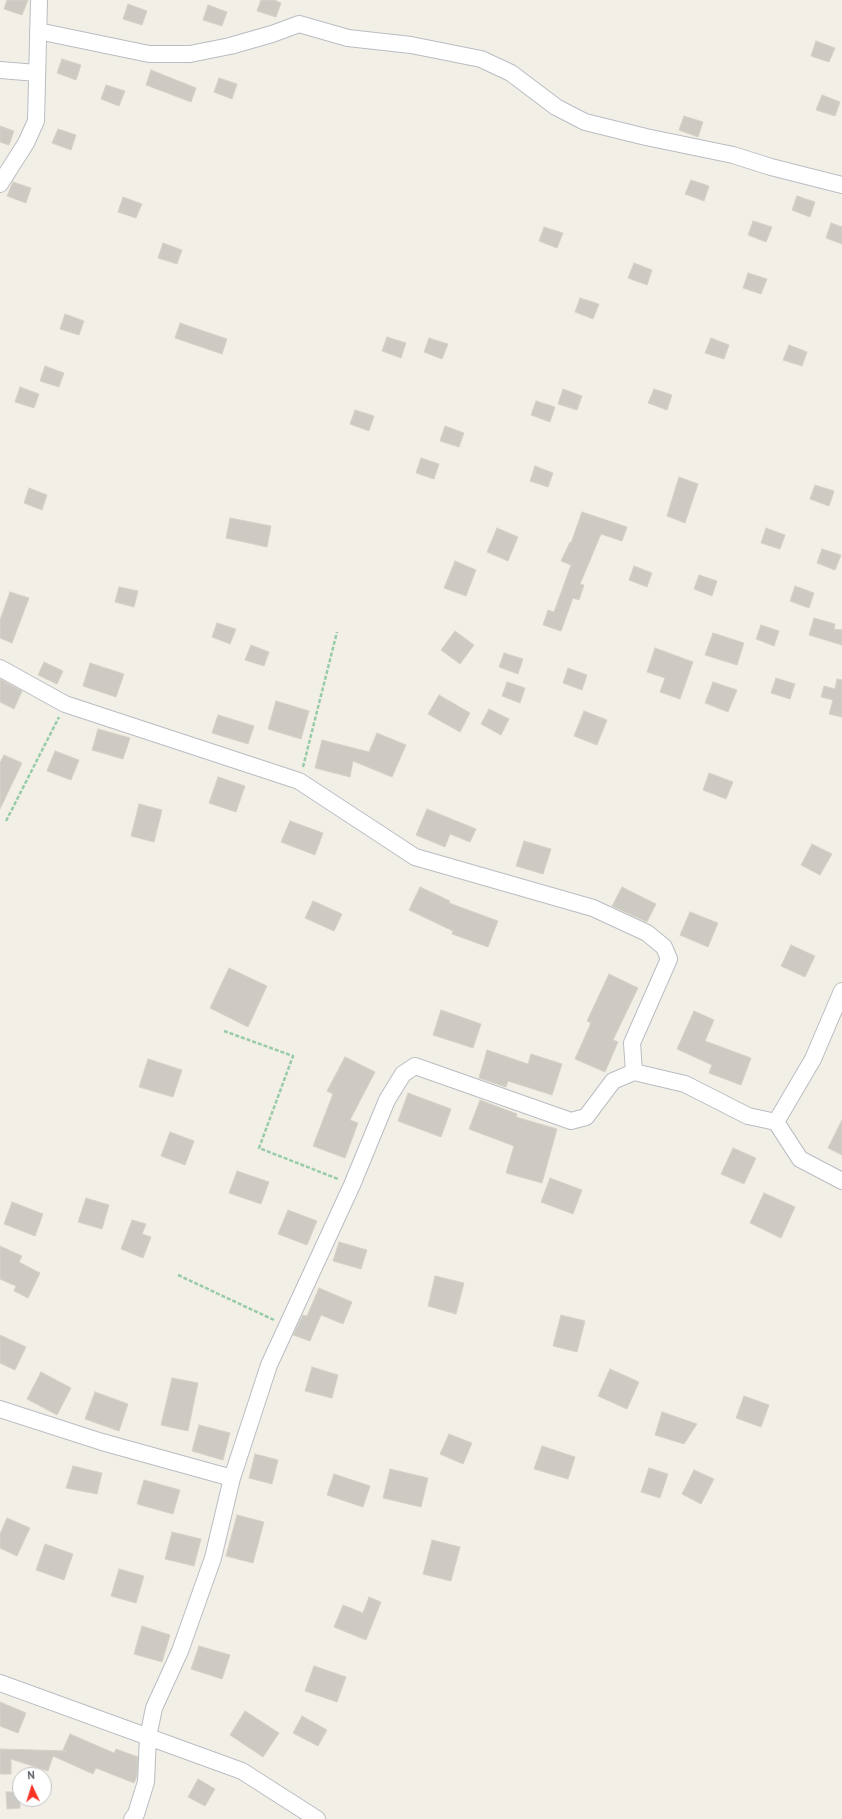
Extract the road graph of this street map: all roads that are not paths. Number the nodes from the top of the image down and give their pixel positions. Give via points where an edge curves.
1 (38, 0) edge
2 (38, 31) junction
3 (0, 70) edge
4 (37, 73) junction
5 (0, 184) edge
6 (842, 185) edge
7 (0, 668) edge
8 (842, 991) edge
9 (634, 1072) junction
10 (776, 1122) junction
11 (842, 1181) edge
12 (0, 1409) edge
13 (232, 1478) junction
14 (0, 1683) edge
15 (148, 1737) junction
16 (132, 1819) edge
17 (317, 1819) edge

1 - 2 street
2 - 4 street
2 - 6 street via 149,54 197,53 272,34 299,24 348,38 411,45 481,59 511,73 556,107 585,122 733,155
3 - 4 street
4 - 5 street via 36,121 26,143
7 - 9 street via 66,704 299,781 415,857 593,908 647,933 664,947 669,959 632,1043
8 - 10 street via 813,1058
9 - 10 street via 685,1084 748,1116
9 - 13 street via 613,1081 586,1117 571,1121 415,1066 403,1074 387,1100 352,1185 269,1365
10 - 11 street via 800,1158
12 - 13 street via 102,1442
13 - 15 street via 213,1558 180,1651 154,1708
14 - 15 street
15 - 16 street via 146,1782
15 - 17 street via 242,1771

